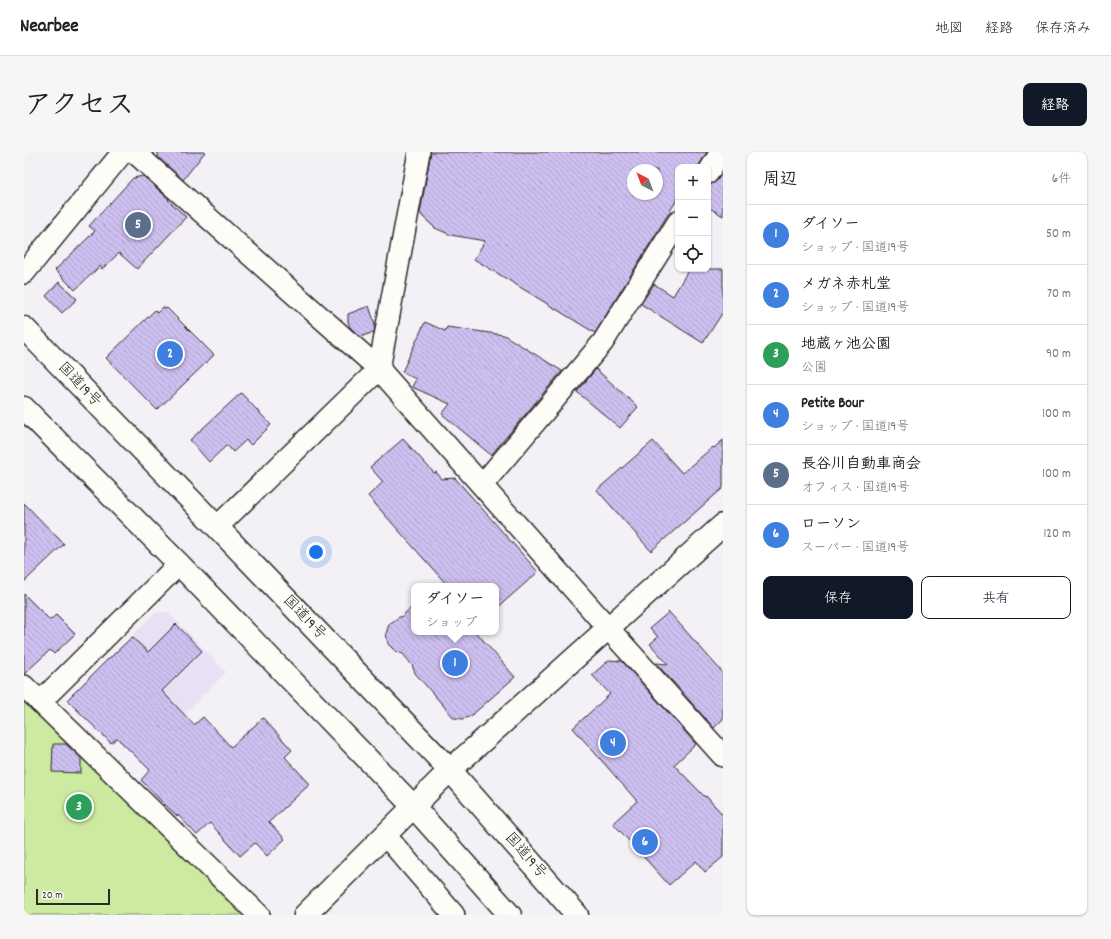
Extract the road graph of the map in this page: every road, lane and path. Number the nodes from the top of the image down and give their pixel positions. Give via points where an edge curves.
1 (123, 152) edge
2 (134, 152) edge
3 (419, 152) edge
4 (721, 152) edge
5 (711, 168) edge
6 (675, 227) edge
7 (24, 273) edge
8 (24, 328) edge
9 (379, 369) junction
10 (24, 408) edge
11 (482, 485) junction
12 (723, 525) edge
13 (217, 527) junction
14 (179, 564) junction
15 (608, 628) junction
16 (24, 686) edge
17 (40, 702) junction
18 (723, 756) edge
19 (450, 770) junction
20 (413, 806) junction
21 (385, 835) junction
22 (259, 915) edge
23 (305, 915) edge
24 (454, 915) edge
25 (510, 915) edge
26 (577, 915) edge

1 - 7 street
2 - 9 street
3 - 9 street
4 - 5 street
6 - 11 street via 603,342
8 - 13 main road, 国道19号
9 - 11 street
9 - 13 street
10 - 14 main road
11 - 15 street
12 - 15 main road
13 - 19 main road, 国道19号
14 - 17 street
14 - 20 main road
15 - 18 street
15 - 19 main road
16 - 17 street
17 - 22 street
19 - 20 main road
19 - 26 main road, 国道19号
20 - 21 main road
20 - 25 main road
21 - 23 main road
21 - 24 street

